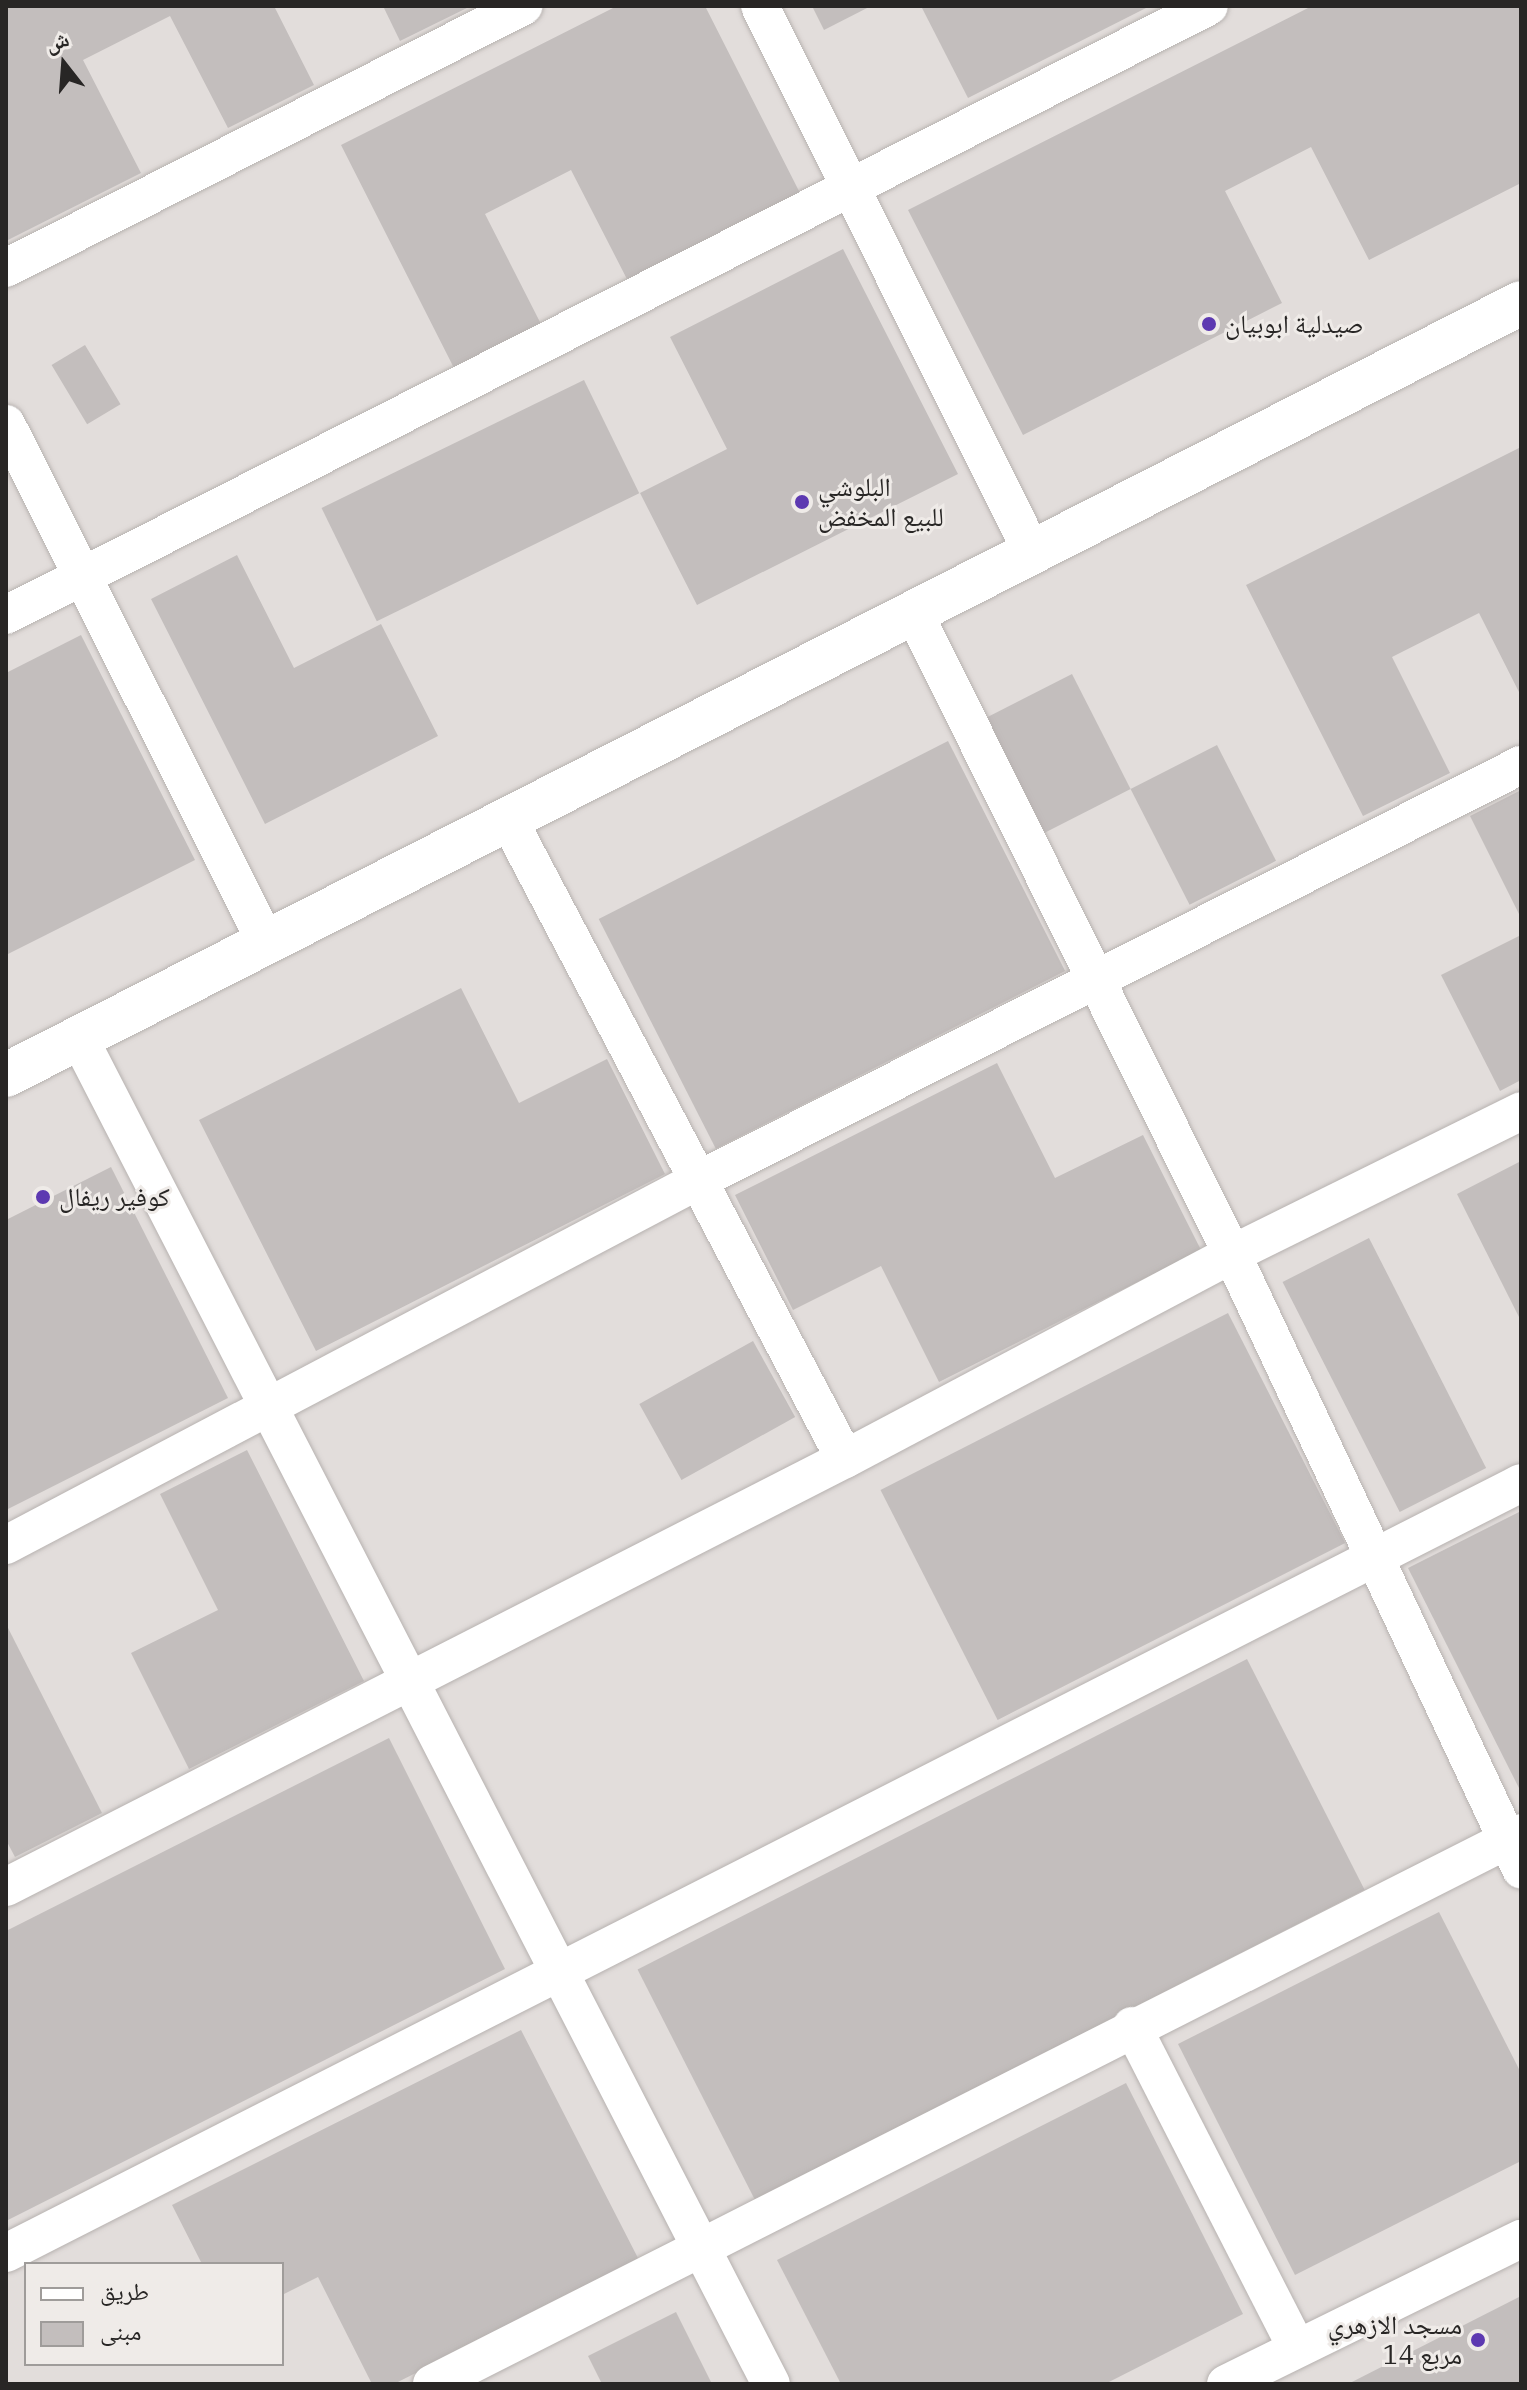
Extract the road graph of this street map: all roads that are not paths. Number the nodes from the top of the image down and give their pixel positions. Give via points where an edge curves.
1 (523, 6) edge
2 (760, 6) edge
3 (1209, 6) edge
4 (851, 187) junction
5 (6, 268) edge
6 (1521, 303) edge
7 (6, 424) edge
8 (1032, 552) junction
9 (85, 574) junction
10 (914, 613) junction
11 (6, 615) edge
12 (1521, 765) edge
13 (508, 819) junction
14 (266, 942) junction
15 (1096, 982) junction
16 (79, 1038) junction
17 (6, 1075) edge
18 (1521, 1111) edge
19 (697, 1181) junction
20 (1232, 1254) junction
21 (269, 1409) junction
22 (845, 1459) junction
23 (1521, 1483) edge
24 (6, 1545) edge
25 (1374, 1558) junction
26 (409, 1681) junction
27 (1516, 1848) edge
28 (6, 1887) edge
29 (559, 1972) junction
30 (1132, 2026) junction
31 (1521, 2239) edge
32 (700, 2246) junction
33 (6, 2253) edge
34 (1297, 2348) junction
35 (432, 2384) edge
36 (771, 2384) edge
37 (1226, 2384) edge

1 - 5 street
2 - 4 street
3 - 4 street
4 - 8 street
4 - 9 street
6 - 8 street
7 - 9 street
8 - 10 street
9 - 11 street
9 - 14 street
10 - 13 street
10 - 15 street
12 - 15 street
13 - 14 street
13 - 19 street
14 - 16 street
15 - 19 street
15 - 20 street
16 - 17 street
16 - 21 street
18 - 20 street
19 - 21 street
19 - 22 street
20 - 22 street
20 - 25 street
21 - 24 street
21 - 26 street
22 - 26 street
23 - 25 street
25 - 27 street
25 - 29 street
26 - 28 street
26 - 29 street
27 - 30 street
29 - 32 street
29 - 33 street
30 - 32 street
30 - 34 street
31 - 34 street
32 - 35 street
32 - 36 street
34 - 37 street

